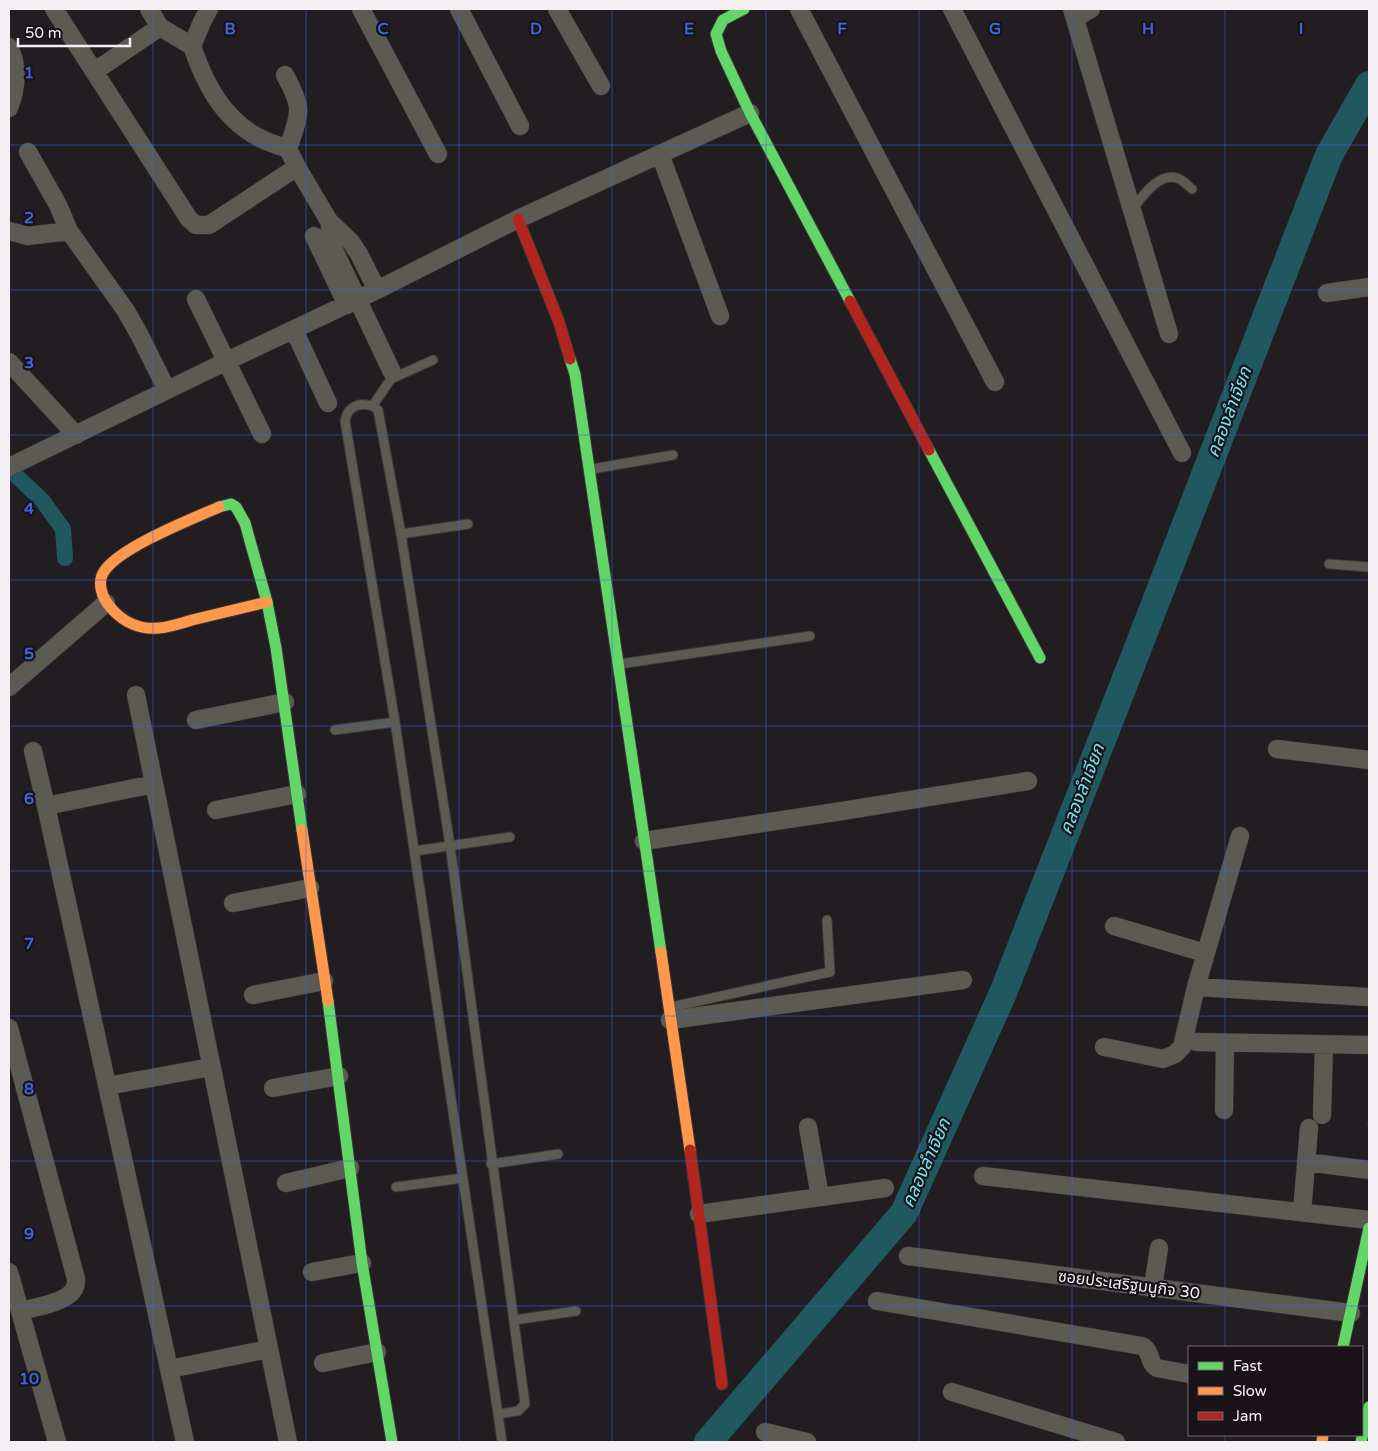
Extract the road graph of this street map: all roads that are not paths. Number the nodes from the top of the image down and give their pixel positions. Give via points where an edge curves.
1 (54, 9) edge
2 (149, 9) edge
3 (209, 9) edge
4 (361, 9) edge
5 (458, 9) edge
6 (557, 9) edge
7 (744, 9) edge
8 (799, 9) edge
9 (952, 9) edge
10 (1090, 9) edge
11 (1073, 13) edge
12 (160, 27) junction
13 (192, 46) junction
14 (9, 47) edge
15 (95, 71) junction
16 (285, 74) dead end
17 (601, 86) dead end
18 (9, 108) edge
19 (750, 113) junction
20 (520, 126) dead end
21 (288, 149) junction
22 (28, 152) dead end
23 (438, 154) dead end
24 (660, 154) junction
25 (297, 167) junction
26 (1192, 189) dead end
27 (1131, 211) junction
28 (518, 219) junction
29 (329, 221) junction
30 (9, 231) edge
31 (69, 231) junction
32 (314, 236) dead end
33 (1369, 287) edge
34 (377, 290) junction
35 (1327, 293) dead end
36 (196, 299) dead end
37 (353, 302) junction
38 (720, 316) dead end
39 (294, 330) junction
40 (1169, 334) dead end
41 (433, 360) dead end
42 (227, 361) junction
43 (9, 362) edge
44 (392, 372) dead end
45 (995, 382) dead end
46 (167, 390) junction
47 (328, 402) dead end
48 (373, 405) junction
49 (262, 434) dead end
50 (76, 435) junction
51 (1182, 453) dead end
52 (673, 455) dead end
53 (9, 467) edge
54 (589, 470) junction
55 (468, 524) dead end
56 (401, 534) junction
57 (1329, 564) dead end
58 (1369, 567) edge
59 (267, 602) junction
60 (106, 603) junction
61 (810, 636) dead end
62 (1040, 658) dead end
63 (618, 664) junction
64 (9, 687) edge
65 (136, 695) dead end
66 (284, 702) junction
67 (196, 720) dead end
68 (396, 722) junction
69 (335, 730) dead end
70 (1277, 749) dead end
71 (33, 751) dead end
72 (1369, 760) edge
73 (1028, 780) dead end
74 (154, 784) junction
75 (296, 794) junction
76 (46, 806) junction
77 (216, 810) dead end
78 (1240, 836) dead end
79 (510, 837) dead end
80 (644, 841) junction
81 (450, 845) junction
82 (414, 851) junction
83 (310, 888) junction
84 (232, 903) dead end
85 (827, 920) dead end
86 (1114, 926) dead end
87 (1205, 954) junction
88 (964, 980) dead end
89 (324, 981) junction
90 (1196, 986) junction
91 (253, 995) dead end
92 (1369, 997) edge
93 (669, 1014) junction
94 (9, 1028) edge
95 (1196, 1042) dead end
96 (1225, 1043) junction
97 (1324, 1045) junction
98 (1369, 1045) edge
99 (1104, 1048) dead end
100 (211, 1067) junction
101 (339, 1076) junction
102 (107, 1086) junction
103 (274, 1088) dead end
104 (1224, 1110) dead end
105 (1322, 1115) dead end
106 (808, 1127) dead end
107 (1310, 1128) dead end
108 (558, 1154) dead end
109 (1306, 1162) junction
110 (491, 1164) junction
111 (350, 1168) junction
112 (1369, 1170) edge
113 (983, 1176) dead end
114 (463, 1178) junction
115 (286, 1182) dead end
116 (396, 1187) dead end
117 (885, 1188) dead end
118 (820, 1197) junction
119 (1302, 1212) junction
120 (699, 1214) junction
121 (1369, 1220) edge
122 (1369, 1228) edge
123 (1159, 1248) dead end
124 (908, 1256) dead end
125 (362, 1263) junction
126 (9, 1272) edge
127 (312, 1272) dead end
128 (1153, 1287) junction
129 (877, 1301) dead end
130 (576, 1310) dead end
131 (20, 1311) junction
132 (1356, 1313) junction
133 (514, 1320) junction
134 (1343, 1346) edge
135 (268, 1348) junction
136 (376, 1352) junction
137 (323, 1363) dead end
138 (170, 1369) junction
139 (1188, 1374) edge
140 (722, 1384) dead end
141 (952, 1392) dead end
142 (1369, 1407) edge
143 (498, 1414) junction
144 (765, 1432) dead end
145 (1363, 1433) edge
146 (57, 1442) edge
147 (185, 1442) edge
148 (288, 1442) edge
149 (392, 1442) edge
150 (502, 1442) edge
151 (807, 1442) edge
152 (1116, 1442) edge

1 - 15 street
2 - 12 street
3 - 13 street
4 - 23 street
5 - 20 street
6 - 17 street
7 - 19 street via 723,20 716,34 721,52
8 - 45 street
9 - 51 street
10 - 11 street
11 - 27 street
12 - 13 street
12 - 15 street
13 - 21 street via 219,104 235,122 257,138
14 - 18 street via 16,90
15 - 25 street via 196,226 209,225
16 - 21 street via 297,98 299,114
19 - 24 street
19 - 62 street
21 - 25 street
22 - 31 street
24 - 28 street
24 - 38 street
25 - 29 street
26 - 27 lane via 1178,178 1167,177 1152,186
27 - 40 street
28 - 34 street
28 - 54 street via 559,322 575,374
29 - 34 street via 351,242
29 - 37 street via 334,250
30 - 31 street via 28,236
31 - 46 street via 126,311
32 - 37 street
33 - 35 street
34 - 37 street
36 - 42 street
37 - 39 street
37 - 44 street
39 - 42 street
39 - 47 street
41 - 48 lane via 391,379
42 - 46 street
42 - 49 street
43 - 50 street
46 - 50 street
48 - 56 lane via 378,410
48 - 68 lane via 351,409 345,421
50 - 53 street
52 - 54 lane
54 - 63 street
55 - 56 lane
56 - 81 lane
57 - 58 lane
59 - 60 street via 159,628 130,625
59 - 60 street via 245,523 231,504 160,535 116,560 106,568 100,583
59 - 66 street
60 - 64 street
61 - 63 lane
63 - 80 street
65 - 74 street
66 - 67 street
66 - 75 street
68 - 69 lane
68 - 82 lane
70 - 72 street
71 - 76 street
73 - 80 street
74 - 76 street
74 - 100 street
75 - 77 street
75 - 83 street
76 - 102 street
78 - 87 street
79 - 81 lane
80 - 93 street
81 - 82 lane
81 - 110 lane
82 - 114 lane
83 - 84 street
83 - 89 street
85 - 93 lane via 830,972
86 - 87 street
87 - 90 street
88 - 93 street
89 - 91 street
89 - 101 street
90 - 92 street
90 - 99 street via 1182,1046 1175,1054 1163,1059
93 - 120 street
94 - 131 street via 76,1279 75,1288 62,1299
95 - 96 street
96 - 97 street
96 - 104 street
97 - 98 street
97 - 105 street
100 - 102 street
100 - 135 street
101 - 103 street
101 - 111 street
102 - 138 street
106 - 118 street
107 - 109 street
108 - 110 lane
109 - 112 street
109 - 119 street
110 - 133 lane
111 - 115 street
111 - 125 street
113 - 119 street
114 - 116 lane
114 - 143 lane
117 - 118 street
118 - 120 street
119 - 121 street
120 - 140 street
122 - 132 street
123 - 128 street
124 - 128 street, ซอยประเสริฐมนูกิจ 30
125 - 127 street
125 - 136 street
126 - 131 street
128 - 132 street, ซอยประเสริฐมนูกิจ 30
129 - 139 street via 1142,1346 1148,1350 1153,1366
130 - 133 lane
131 - 146 street
132 - 134 street
133 - 143 lane via 524,1404 518,1411
135 - 138 street
135 - 148 street
136 - 137 street
136 - 149 street
138 - 147 street
141 - 152 street
142 - 145 street
143 - 150 lane
144 - 151 street

